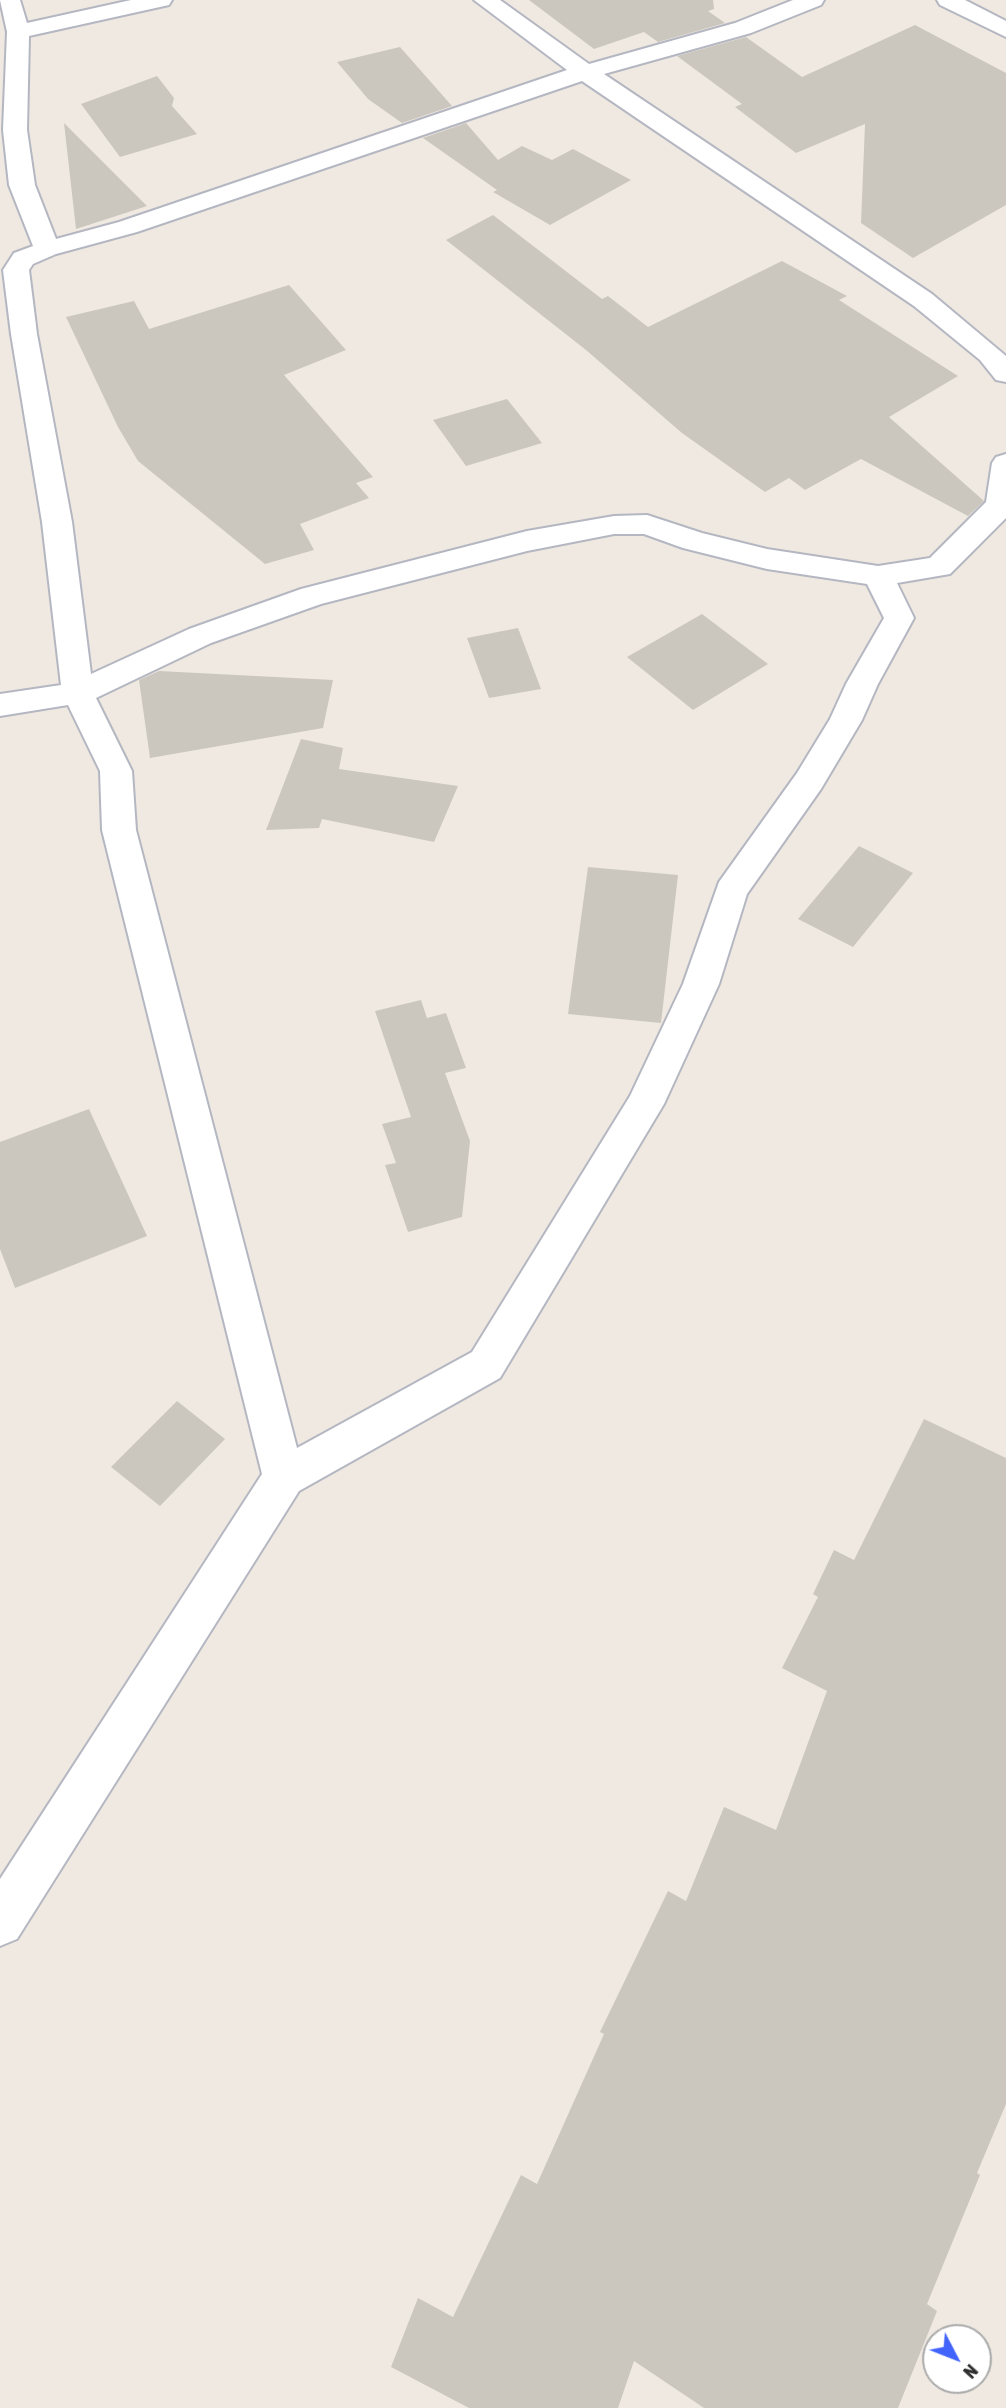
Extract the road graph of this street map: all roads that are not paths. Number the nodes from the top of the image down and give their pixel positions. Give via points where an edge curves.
1 (9, 0) edge
2 (161, 0) edge
3 (485, 0) edge
4 (813, 0) edge
5 (948, 0) edge
6 (1006, 30) edge
7 (18, 32) junction
8 (585, 72) junction
9 (47, 249) junction
10 (1006, 374) edge
11 (1006, 463) edge
12 (1003, 507) edge
13 (878, 576) junction
14 (78, 692) junction
15 (0, 705) edge
16 (284, 1477) junction
17 (0, 1922) edge

1 - 7 street
2 - 7 street
3 - 8 street
4 - 8 street via 743,28
5 - 6 street
7 - 9 street via 15,131 22,185
8 - 9 street via 128,227
8 - 10 street via 923,300 990,354
9 - 14 street via 23,259 16,270 57,522
11 - 12 street
12 - 13 street via 939,567
13 - 14 street via 767,559 647,524 614,525 527,541 312,596 200,636
13 - 16 street via 900,618 809,781 731,891 701,984 645,1104 486,1365
14 - 15 street
14 - 16 street via 116,771 119,830
16 - 17 street

